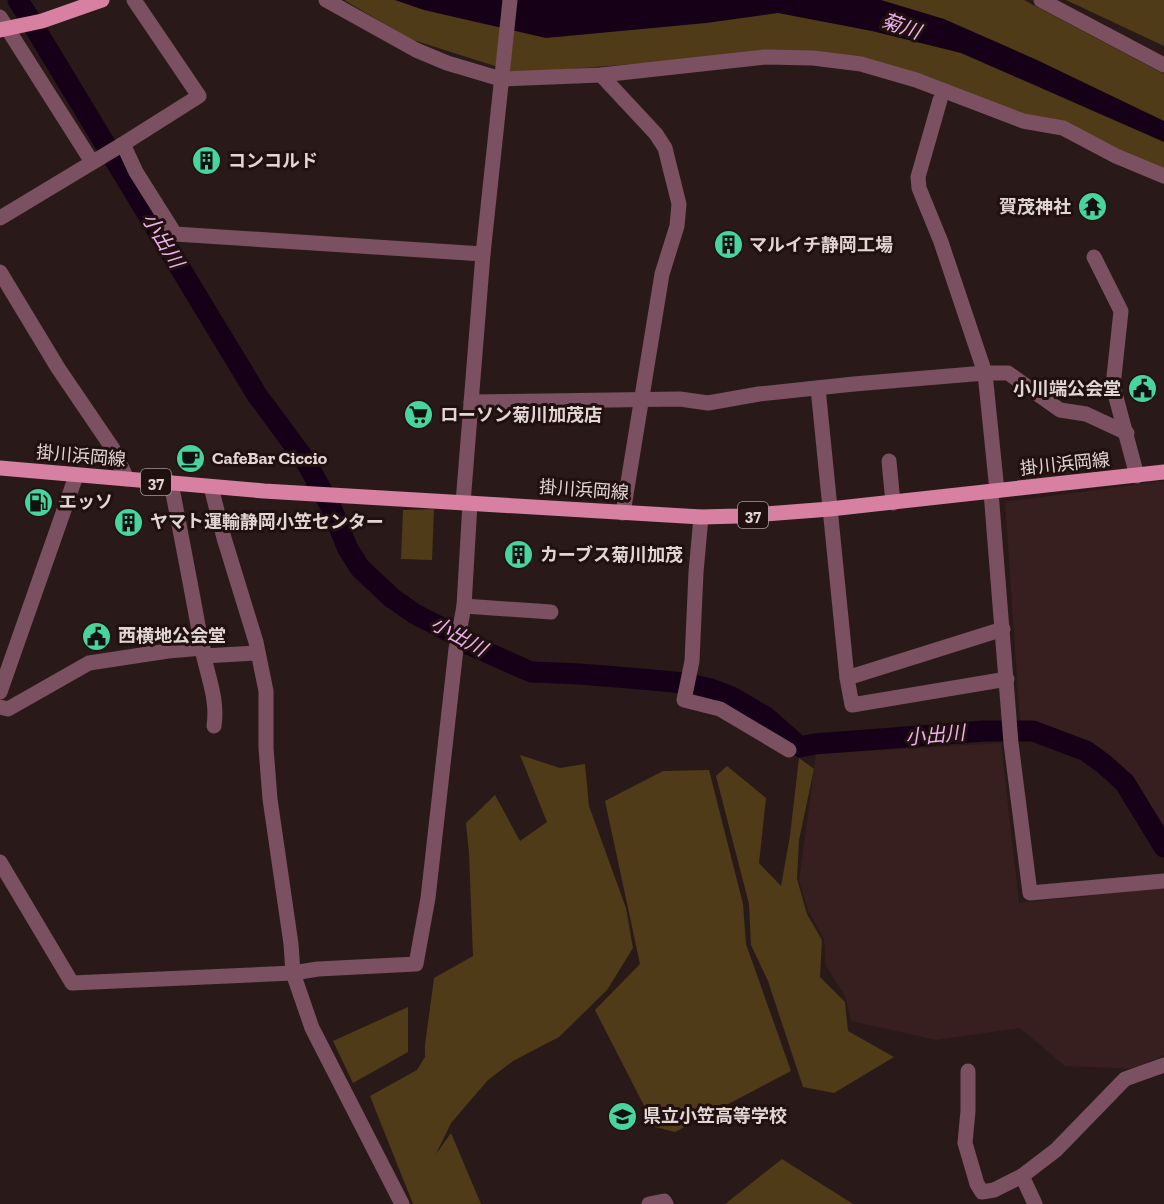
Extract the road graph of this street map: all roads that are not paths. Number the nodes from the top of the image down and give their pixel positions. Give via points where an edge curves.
1 (102, 0) edge
2 (134, 0) edge
3 (326, 0) edge
4 (510, 0) edge
5 (1041, 0) edge
6 (5, 26) edge
7 (1164, 65) edge
8 (601, 75) junction
9 (502, 77) junction
10 (940, 100) dead end
11 (123, 144) junction
12 (92, 162) junction
13 (1164, 176) edge
14 (0, 218) edge
15 (483, 254) junction
16 (1094, 257) dead end
17 (0, 272) edge
18 (985, 373) junction
19 (818, 388) junction
20 (641, 399) junction
21 (471, 402) junction
22 (1127, 433) junction
23 (889, 461) dead end
24 (0, 468) edge
25 (1164, 472) edge
26 (76, 476) junction
27 (1137, 476) junction
28 (127, 479) junction
29 (171, 483) junction
30 (211, 487) junction
31 (994, 491) junction
32 (893, 502) junction
33 (467, 503) junction
34 (830, 509) junction
35 (623, 513) junction
36 (701, 517) junction
37 (464, 606) junction
38 (551, 612) dead end
39 (1003, 629) junction
40 (203, 652) junction
41 (258, 653) junction
42 (847, 678) junction
43 (1007, 679) junction
44 (0, 692) edge
45 (0, 707) edge
46 (214, 726) dead end
47 (789, 750) dead end
48 (0, 862) edge
49 (1164, 881) edge
50 (293, 973) junction
51 (1164, 1065) edge
52 (968, 1071) dead end
53 (1022, 1176) junction
54 (402, 1204) edge
55 (649, 1204) edge
56 (666, 1204) edge
57 (1035, 1204) edge

1 - 6 main road via 42,21
2 - 11 street via 199,96
3 - 9 street via 416,50 447,63
4 - 9 street
5 - 7 street
6 - 12 street
8 - 9 street
8 - 13 street via 765,57 861,64 925,83 1023,121 1063,128
8 - 20 street via 665,148 679,204 662,274
9 - 15 street
10 - 18 street via 918,177 919,188
11 - 12 street
11 - 15 street via 175,234
12 - 14 street
15 - 21 street
16 - 22 street via 1121,310 1113,386
17 - 28 street
18 - 19 street
18 - 22 street via 1008,373 1060,410 1086,414
18 - 31 street
19 - 20 street via 708,403
19 - 34 street
20 - 21 street
20 - 35 street
21 - 33 street
22 - 27 street
23 - 32 street
24 - 26 main road, 掛川浜岡線 / 37
25 - 27 main road, 掛川浜岡線 / 37
26 - 28 main road, 掛川浜岡線 / 37
26 - 44 street
27 - 31 main road, 掛川浜岡線 / 37
28 - 29 main road, 掛川浜岡線 / 37
29 - 30 main road, 掛川浜岡線 / 37
29 - 40 street
30 - 33 main road, 掛川浜岡線 / 37
30 - 41 street
31 - 32 main road, 掛川浜岡線 / 37
31 - 39 street
32 - 34 main road, 掛川浜岡線 / 37
33 - 35 main road, 掛川浜岡線 / 37
33 - 37 street
34 - 36 main road, 掛川浜岡線 / 37
34 - 42 street
35 - 36 main road, 掛川浜岡線 / 37
36 - 47 street via 692,661 684,700 720,709
37 - 38 street
37 - 50 street via 428,898 416,964
39 - 42 street
39 - 43 street
40 - 41 street
40 - 45 street via 168,651 89,663 8,709
40 - 46 street via 213,692
41 - 50 street via 266,691 270,799
42 - 43 street via 852,705
43 - 49 street via 1030,893
48 - 50 street via 72,983
50 - 54 street via 312,1028
51 - 53 street via 1125,1079 1056,1150
52 - 53 street via 965,1143 977,1184 982,1191 994,1190
53 - 57 street
55 - 56 street

